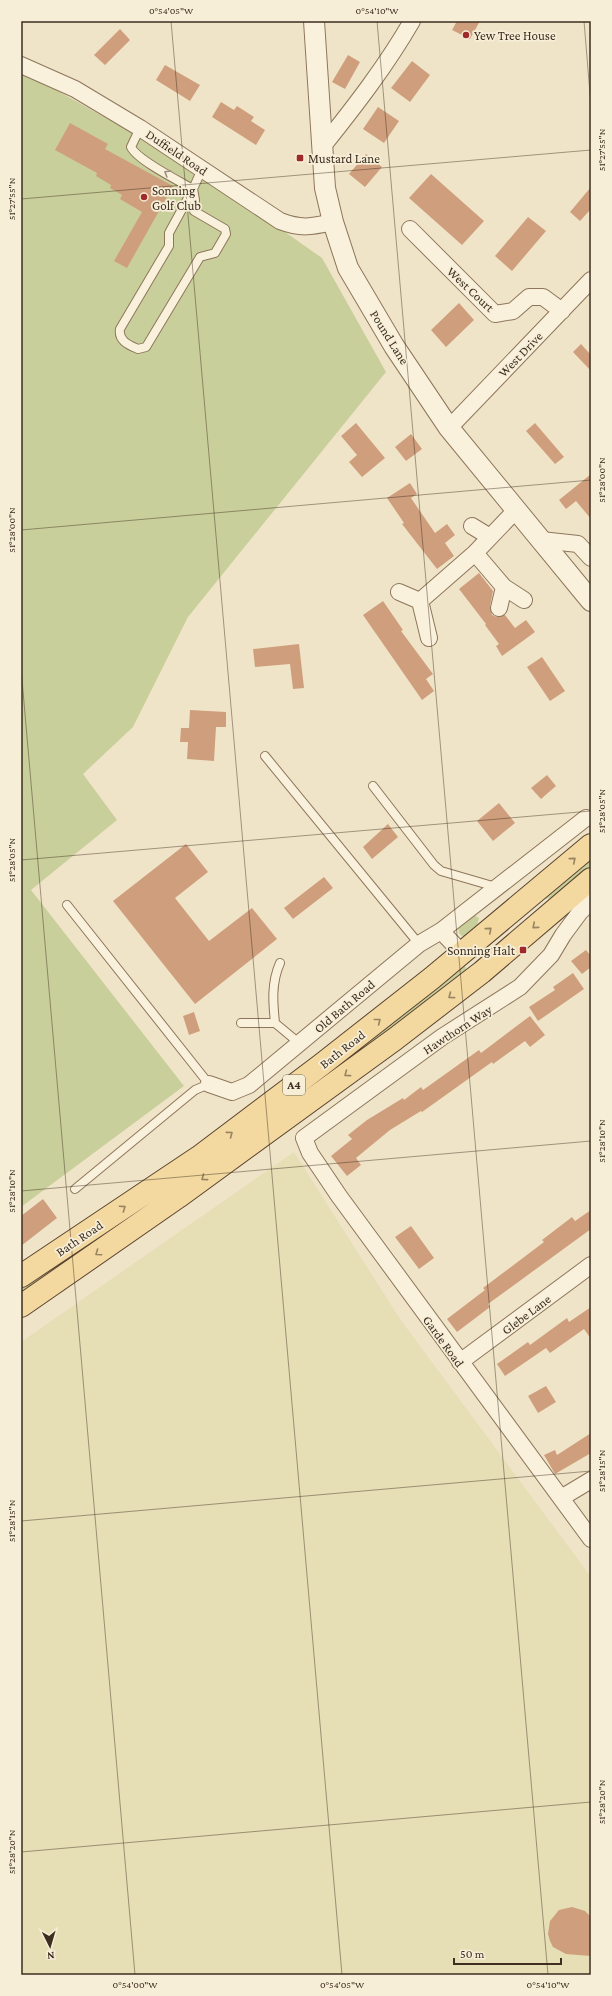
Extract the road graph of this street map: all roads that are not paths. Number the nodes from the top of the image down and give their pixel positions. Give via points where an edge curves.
1 (314, 21) edge
2 (412, 21) edge
3 (21, 65) edge
4 (140, 128) junction
5 (323, 146) junction
6 (202, 168) junction
7 (193, 189) junction
8 (333, 222) junction
9 (410, 229) dead end
10 (591, 280) edge
11 (562, 311) junction
12 (449, 428) junction
13 (516, 510) junction
14 (472, 526) dead end
15 (490, 537) junction
16 (540, 540) junction
17 (475, 553) junction
18 (591, 558) edge
19 (504, 587) junction
20 (399, 592) dead end
21 (524, 600) dead end
22 (420, 601) junction
23 (591, 601) edge
24 (499, 608) dead end
25 (429, 638) dead end
26 (265, 756) dead end
27 (372, 786) dead end
28 (586, 818) dead end
29 (591, 845) edge
30 (591, 879) edge
31 (496, 886) junction
32 (591, 901) edge
33 (67, 905) dead end
34 (441, 931) junction
35 (419, 944) junction
36 (462, 952) junction
37 (280, 963) dead end
38 (482, 972) junction
39 (241, 1023) dead end
40 (276, 1023) junction
41 (299, 1043) junction
42 (209, 1084) junction
43 (304, 1138) joint
44 (75, 1189) dead end
45 (591, 1265) edge
46 (21, 1276) edge
47 (21, 1306) edge
48 (460, 1362) junction
49 (591, 1480) edge
50 (561, 1498) junction
51 (586, 1521) edge
52 (591, 1539) edge

1 - 5 street, Pound Lane
2 - 5 street via 360,100
3 - 4 street, Duffield Road via 75,89
4 - 6 street, Duffield Road
7 -> 4 lane via 134,152 131,144
5 - 8 street, Pound Lane via 325,188
6 - 7 lane
6 - 8 street, Duffield Road via 280,221 295,227 313,227
7 - 7 lane via 194,211 225,229 226,234 216,253 200,257 146,347 138,349 124,341 120,336 120,329 169,246 169,234
8 - 12 street, Pound Lane via 348,268 394,346
9 - 11 street, West Court via 495,314 512,311 529,297 543,297
10 - 11 street, West Drive
11 - 12 street, West Drive
12 - 13 street, Pound Lane
13 - 15 street
13 - 16 street, Pound Lane
14 - 15 street
15 - 17 street
16 - 18 street via 578,544
16 - 23 street, Pound Lane
17 - 19 street
17 - 22 street
19 - 21 street
19 - 24 street
20 - 22 street
22 - 25 street
26 - 35 lane
27 - 31 lane via 441,871
28 - 31 street, Old Bath Road
36 -> 29 main road, Bath Road / A4
30 -> 38 main road, Bath Road / A4
31 - 34 street, Old Bath Road
32 - 43 street, Hawthorn Way via 575,918 551,955 520,987 442,1037
33 - 42 lane
34 - 35 street, Old Bath Road
34 - 36 street
35 - 41 street, Old Bath Road
36 - 38 main road
46 -> 36 main road, Bath Road / A4 via 199,1157 321,1065
37 - 40 lane via 275,974 273,999
38 -> 47 main road, Bath Road / A4 via 203,1179
39 - 40 lane
40 - 41 lane
41 - 42 street, Old Bath Road via 250,1085 232,1092
42 - 44 lane via 195,1090
43 - 48 street, Garde Road via 310,1153 338,1196
45 - 48 street, Glebe Lane
48 - 50 street, Garde Road
49 - 50 street
50 - 51 street, Garde Road
51 - 52 street, Garde Road

